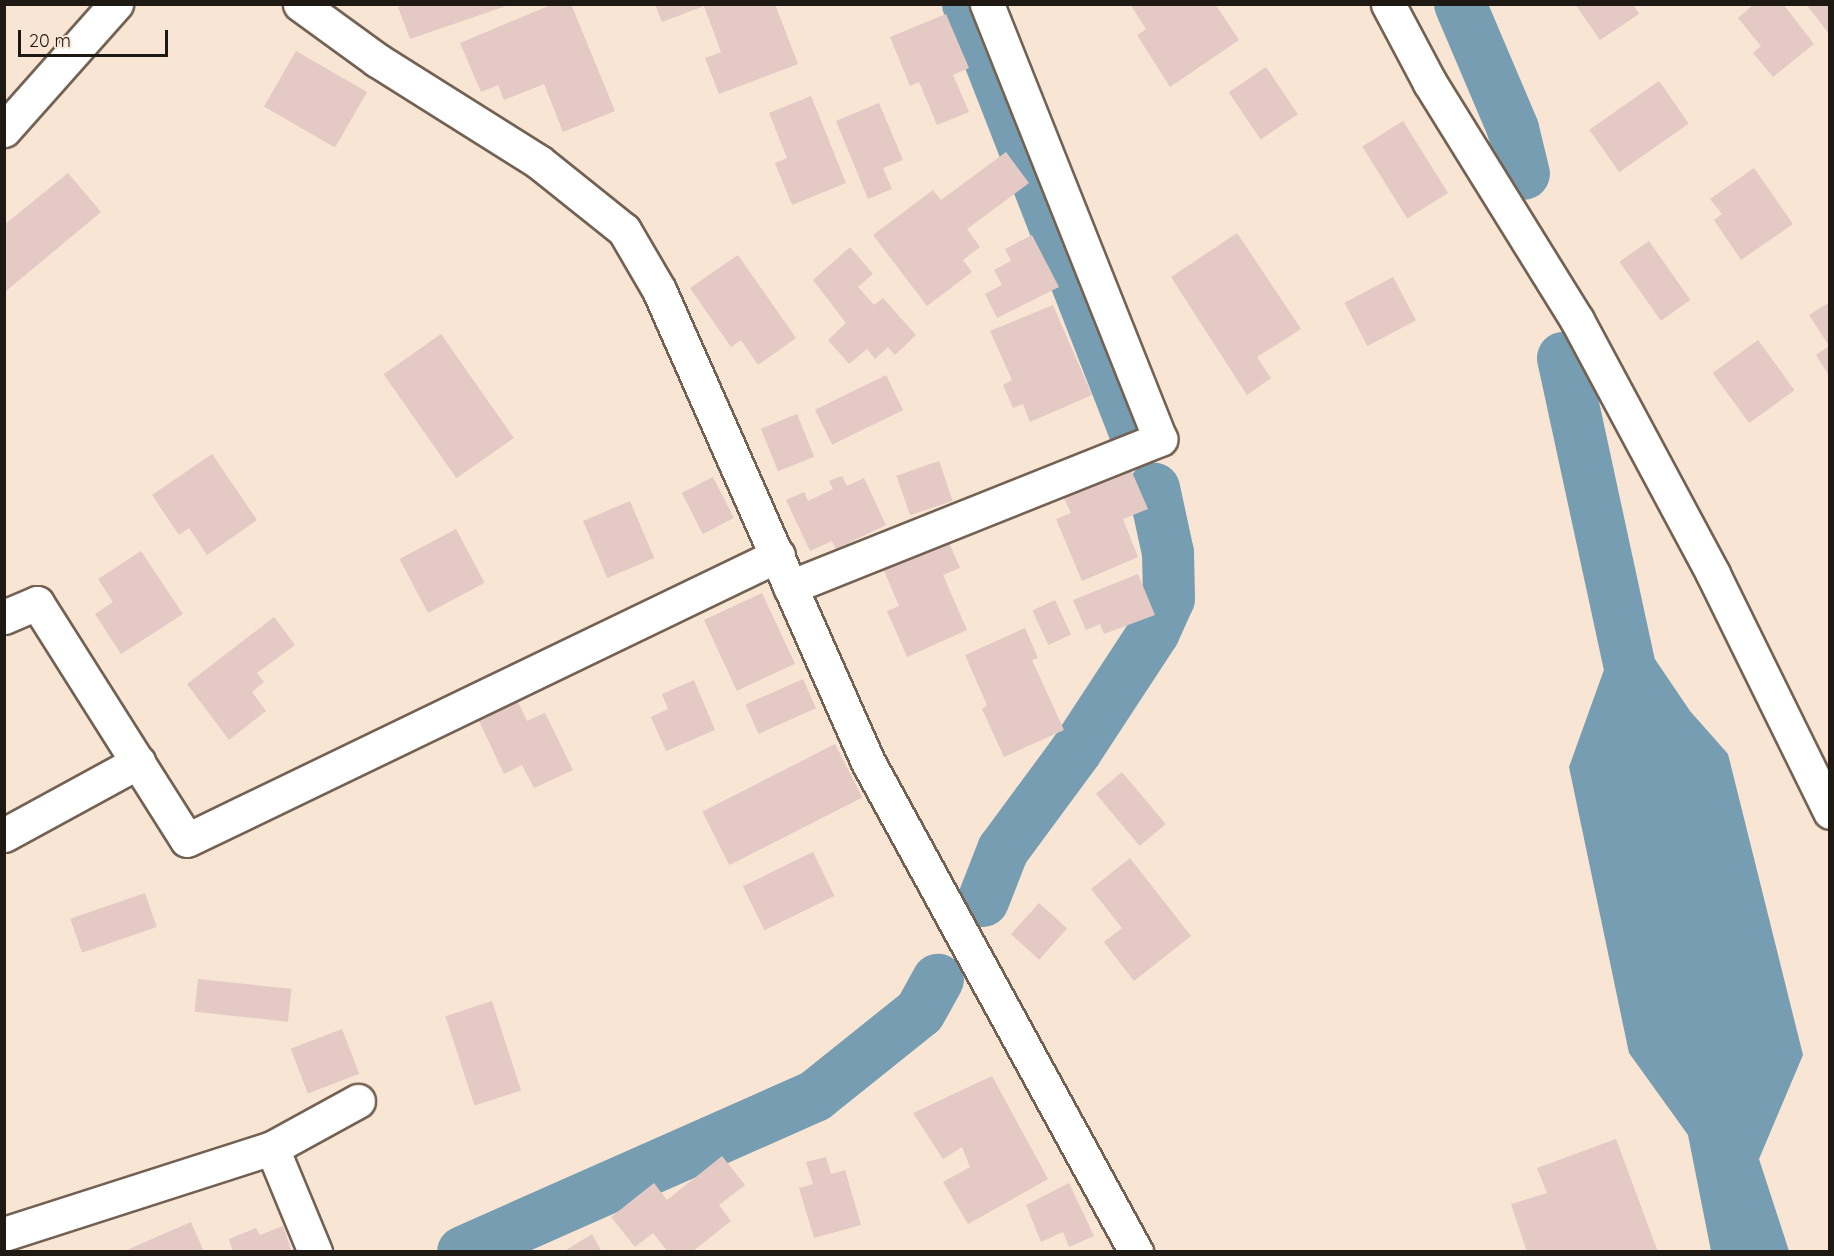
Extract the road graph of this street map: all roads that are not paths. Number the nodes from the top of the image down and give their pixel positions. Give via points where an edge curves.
1 (116, 4) edge
2 (300, 4) edge
3 (987, 4) edge
4 (1388, 4) edge
5 (4, 130) edge
6 (778, 555) junction
7 (790, 587) junction
8 (4, 617) edge
9 (138, 762) junction
10 (1822, 778) edge
11 (1830, 812) edge
12 (4, 835) edge
13 (358, 1101) dead end
14 (272, 1148) junction
15 (4, 1234) edge
16 (315, 1251) edge
17 (1136, 1251) edge

1 - 5 street
2 - 6 street via 377,60 539,162 624,230 659,290
3 - 7 street via 1160,439
4 - 10 street via 1430,83 1577,320
6 - 7 street
6 - 9 street via 187,840
7 - 17 street via 868,762
8 - 9 street via 37,603
9 - 12 street
10 - 11 street
13 - 14 street
14 - 15 street
14 - 16 street

